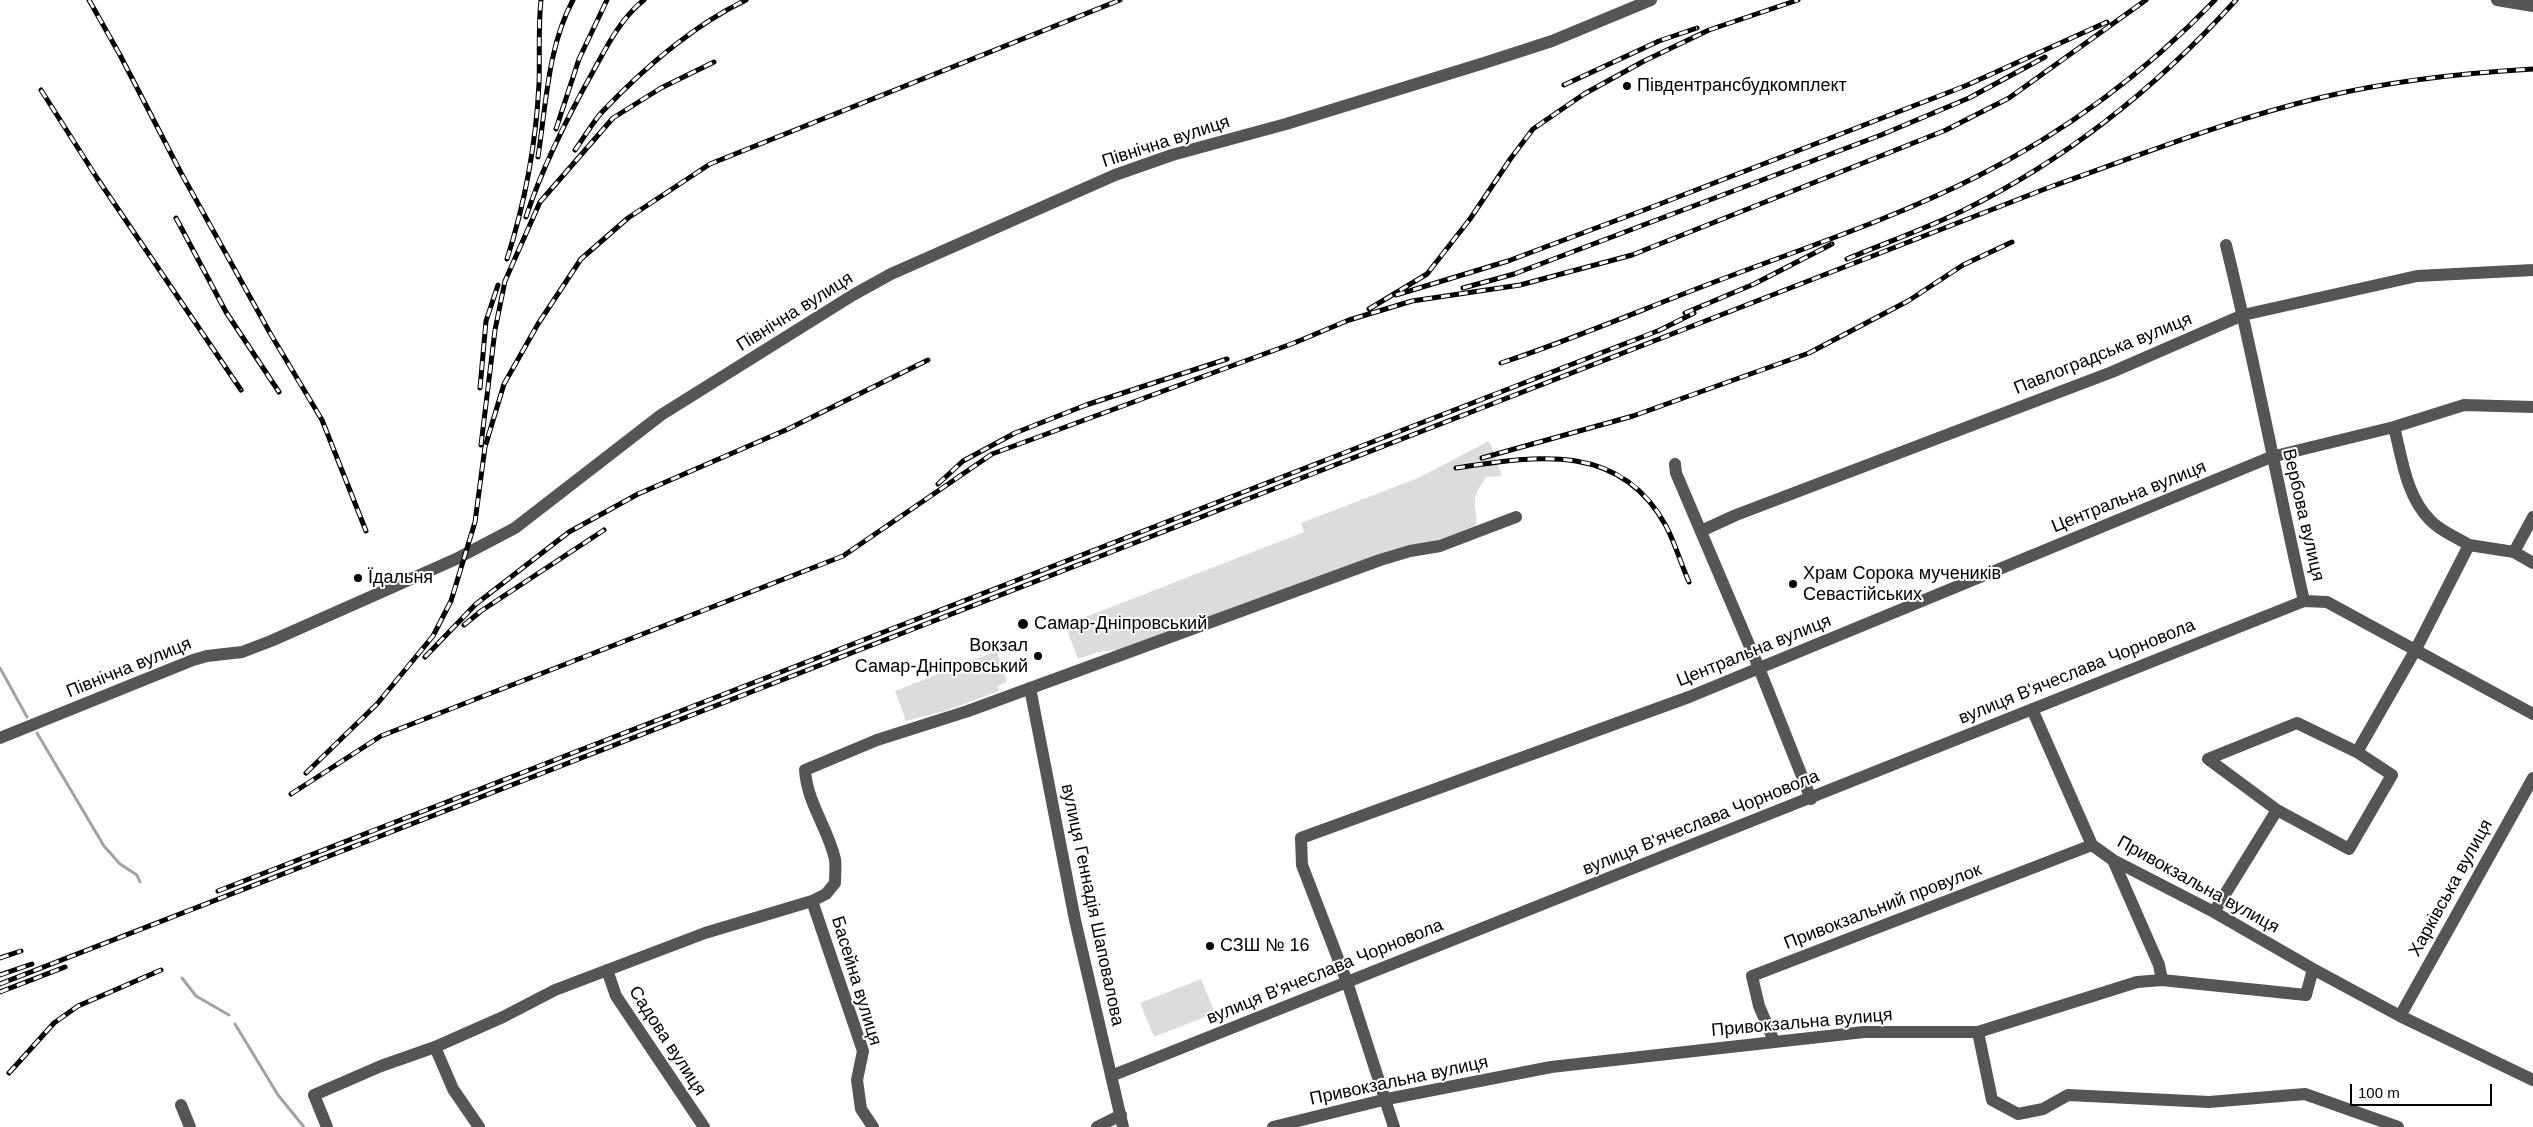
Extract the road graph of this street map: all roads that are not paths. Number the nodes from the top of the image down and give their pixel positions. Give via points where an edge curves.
1 (1651, 0) edge
2 (2497, 0) edge
3 (2533, 6) edge
4 (2226, 245) dead end
5 (2533, 270) edge
6 (2243, 315) junction
7 (2533, 407) edge
8 (2394, 427) junction
9 (2271, 458) junction
10 (1675, 464) dead end
11 (1516, 517) dead end
12 (2533, 517) edge
13 (1702, 531) junction
14 (2469, 545) junction
15 (2514, 552) junction
16 (2533, 563) edge
17 (2304, 600) junction
18 (2416, 649) junction
19 (1759, 668) junction
20 (1030, 688) junction
21 (2032, 709) junction
22 (2533, 714) edge
23 (0, 738) edge
24 (2357, 752) junction
25 (2533, 778) edge
26 (1811, 799) junction
27 (2277, 810) junction
28 (2092, 845) junction
29 (2113, 860) junction
30 (812, 901) junction
31 (2214, 912) junction
32 (2312, 969) junction
33 (607, 970) junction
34 (2162, 980) junction
35 (1348, 982) junction
36 (2400, 1016) junction
37 (1978, 1032) junction
38 (1774, 1041) junction
39 (435, 1046) junction
40 (1111, 1076) junction
41 (2533, 1080) edge
42 (1387, 1099) junction
43 (181, 1105) dead end
44 (1122, 1121) edge
45 (190, 1127) edge
46 (327, 1127) edge
47 (479, 1127) edge
48 (704, 1127) edge
49 (873, 1127) edge
50 (1096, 1127) edge
51 (1273, 1127) edge
52 (1394, 1127) edge
53 (2398, 1127) edge

1 - 23 street, Північна вулиця via 1552,41 1115,175 918,262 853,295 661,415 536,513 456,559 263,644 242,652 193,660
2 - 3 street
4 - 6 street, Вербова вулиця
5 - 6 street, Павлоградська вулиця via 2417,276
6 - 9 street, Вербова вулиця
6 - 13 street, Павлоградська вулиця via 2112,372 1736,515
7 - 8 street, Центральна вулиця via 2464,405
8 - 9 street, Центральна вулиця
8 - 14 street via 2412,494 2420,509 2431,521
9 - 17 street, Вербова вулиця
9 - 19 street, Центральна вулиця
10 - 13 street
11 - 20 street via 1440,546 1380,560
12 - 15 street
13 - 19 street
14 - 15 street
14 - 18 street
15 - 16 street
17 - 18 street, Вербова вулиця via 2327,602
17 - 21 street, вулиця В'ячеслава Чорновола
18 - 22 street, Вербова вулиця
18 - 24 street
19 - 26 street
19 - 35 street, Центральна вулиця via 1689,697 1301,838 1302,865
20 - 30 street via 877,740 805,770 812,805 835,859 835,882 826,894
20 - 40 street, вулиця Геннадія Шаповалова via 1075,920
21 - 26 street, вулиця В'ячеслава Чорновола
21 - 28 street, Привокзальна вулиця
24 - 27 street via 2392,775 2349,849
24 - 27 street via 2297,723 2208,759
25 - 36 street, Харківська вулиця
26 - 35 street, вулиця В'ячеслава Чорновола
27 - 31 street
28 - 29 street, Привокзальна вулиця
28 - 38 street, Привокзальний провулок via 1752,976 1759,1006
29 - 31 street, Привокзальна вулиця
29 - 34 street via 2160,965
30 - 33 street via 705,933
30 - 49 street, Басейна вулиця via 863,1051 857,1080 860,1108
31 - 32 street, Привокзальна вулиця
32 - 34 street, Привокзальна вулиця via 2306,995
32 - 36 street, Привокзальна вулиця
33 - 39 street via 555,990
33 - 48 street, Садова вулиця via 616,996
34 - 37 street, Привокзальна вулиця via 2137,982
35 - 40 street, вулиця В'ячеслава Чорновола
35 - 42 street
36 - 41 street, Привокзальна вулиця
37 - 38 street, Привокзальна вулиця via 1864,1032
37 - 53 street via 1992,1100 2018,1114 2043,1109 2068,1095 2209,1102 2305,1094
38 - 42 street, Привокзальна вулиця via 1551,1067
39 - 46 street via 314,1095
39 - 47 street via 453,1089
40 - 44 street, вулиця Геннадія Шаповалова
42 - 51 street, Привокзальна вулиця
42 - 52 street
43 - 45 street
44 - 50 street

